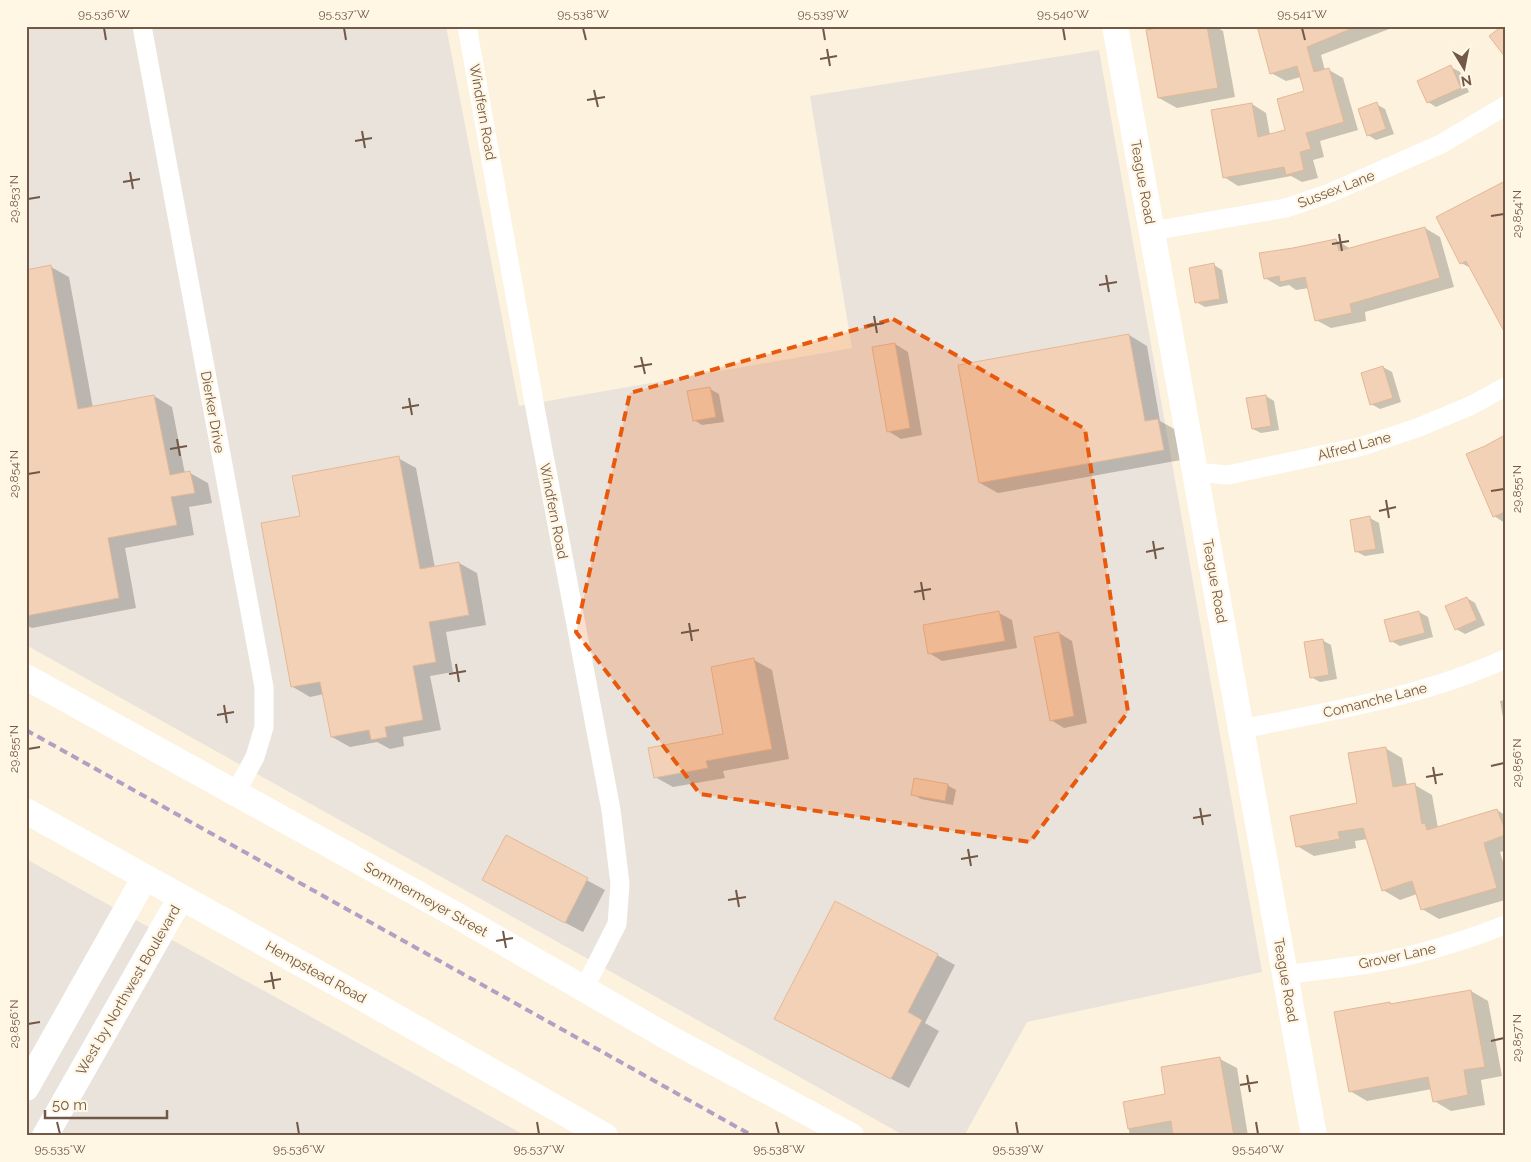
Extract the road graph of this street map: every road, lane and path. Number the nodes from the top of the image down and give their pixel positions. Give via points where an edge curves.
1 (142, 26) edge
2 (468, 26) edge
3 (1115, 26) edge
4 (1505, 106) edge
5 (1152, 231) junction
6 (1505, 387) edge
7 (1195, 472) junction
8 (1505, 659) edge
9 (26, 676) edge
10 (1242, 729) junction
11 (235, 794) junction
12 (26, 811) edge
13 (145, 877) junction
14 (181, 897) junction
15 (1505, 925) edge
16 (1286, 974) junction
17 (584, 989) junction
18 (26, 1088) edge
19 (45, 1136) edge
20 (605, 1136) edge
21 (851, 1136) edge
22 (1314, 1136) edge

1 - 11 street, Dierker Drive via 264,687 264,727 255,757
2 - 17 street, Windfern Road via 536,413 611,810 620,884 617,924
3 - 5 street, Teague Road
4 - 5 street, Sussex Lane via 1441,144 1330,193 1286,208
5 - 7 street, Teague Road
6 - 7 street, Alfred Lane via 1470,406 1363,446 1228,475
7 - 10 street, Teague Road
8 - 10 street, Comanche Lane via 1437,685 1373,703
9 - 11 street, Sommermeyer Street
10 - 16 street, Teague Road
11 - 17 street, Sommermeyer Street
12 - 13 street, Hempstead Road
13 - 14 street, Hempstead Road
13 - 18 street
14 - 19 street, West by Northwest Boulevard
14 - 20 street, Hempstead Road
15 - 16 street, Grover Lane via 1472,938 1370,964
16 - 22 street, Teague Road
17 - 21 street, Sommermeyer Street

